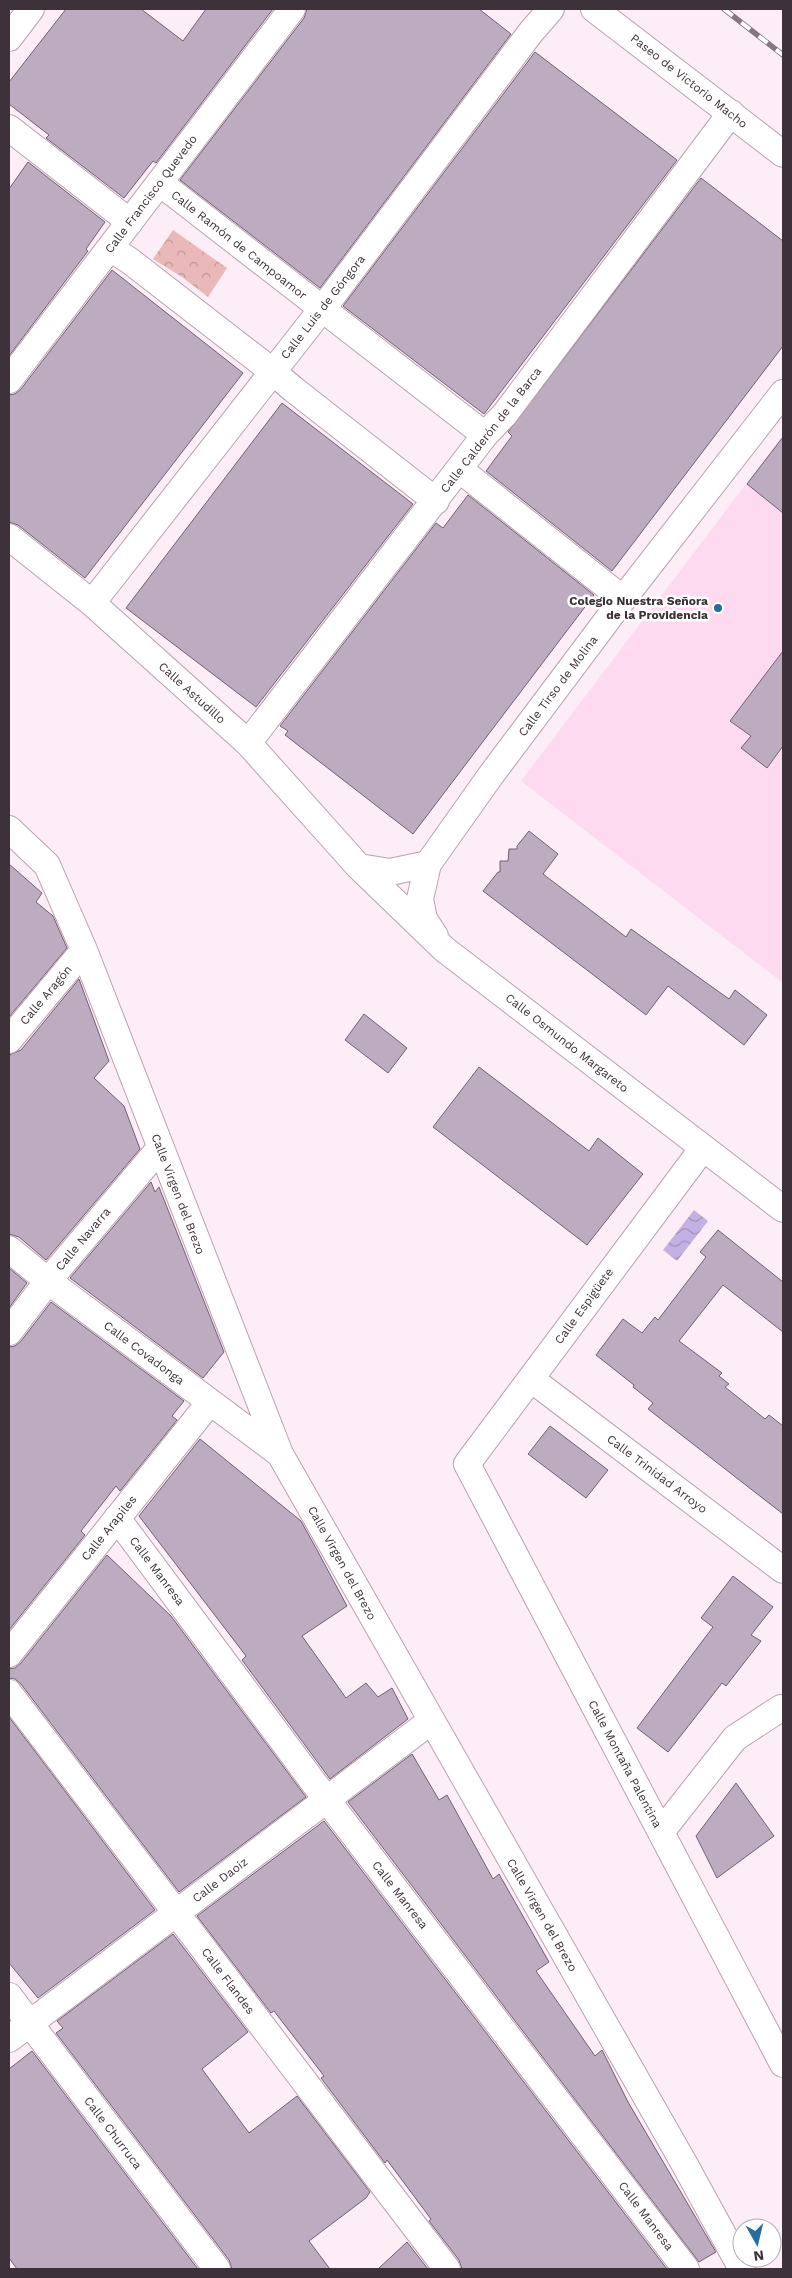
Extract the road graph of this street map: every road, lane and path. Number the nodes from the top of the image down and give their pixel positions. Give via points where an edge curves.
1 (31, 9) edge
2 (292, 9) edge
3 (551, 9) edge
4 (594, 9) edge
5 (9, 38) edge
6 (730, 113) junction
7 (9, 128) edge
8 (783, 154) edge
9 (160, 182) junction
10 (130, 222) junction
11 (110, 248) junction
12 (321, 309) junction
13 (272, 371) junction
14 (9, 380) edge
15 (783, 393) edge
16 (485, 435) junction
17 (459, 470) junction
18 (436, 500) junction
19 (9, 537) edge
20 (624, 599) junction
21 (92, 603) junction
22 (248, 743) junction
23 (9, 830) edge
24 (428, 864) junction
25 (358, 868) junction
26 (444, 949) junction
27 (84, 950) junction
28 (9, 1040) edge
29 (160, 1148) junction
30 (703, 1148) junction
31 (783, 1209) edge
32 (9, 1249) edge
33 (48, 1281) junction
34 (9, 1332) edge
35 (531, 1379) junction
36 (210, 1402) junction
37 (280, 1454) junction
38 (467, 1464) joint
39 (117, 1518) junction
40 (783, 1570) edge
41 (9, 1654) edge
42 (9, 1693) edge
43 (783, 1710) edge
44 (431, 1721) junction
45 (327, 1800) junction
46 (661, 1832) junction
47 (176, 1912) junction
48 (9, 1996) edge
49 (30, 2023) junction
50 (9, 2039) edge
51 (783, 2064) edge
52 (732, 2258) edge
53 (217, 2269) edge
54 (447, 2269) edge
55 (686, 2269) edge

1 - 5 street
2 - 9 street, Calle Francisco Quevedo
3 - 12 street, Calle Luis de Góngora
4 - 6 street, Paseo de Victorio Macho
6 - 8 street, Paseo de Victorio Macho
6 - 16 street, Calle Calderón de la Barca via 505,414
7 - 10 street
9 - 10 street, Calle Francisco Quevedo
9 - 12 street, Calle Ramón de Campoamor
10 - 11 street, Calle Francisco Quevedo
11 - 13 street
11 - 14 street, Calle Francisco Quevedo
12 - 13 street, Calle Luis de Góngora
12 - 16 street, Calle Ramón de Campoamor
13 - 18 street
13 - 21 street, Calle Luis de Góngora
15 - 20 street, Calle Tirso de Molina
16 - 17 street, Calle Calderón de la Barca
17 - 18 street, Calle Calderón de la Barca
17 - 20 street
18 - 22 street, Calle Calderón de la Barca
19 - 21 street, Calle Astudillo
20 - 24 street, Calle Tirso de Molina
21 - 22 street, Calle Astudillo
22 - 25 street, Calle Astudillo
23 - 27 street, Calle Virgen del Brezo via 47,865
24 - 25 street via 390,872
24 - 26 street, Calle Tirso de Molina via 420,900 424,919
25 - 26 street, Calle Osmundo Margareto
26 - 30 street, Calle Osmundo Margareto
27 - 28 street, Calle Aragón
27 - 29 street, Calle Virgen del Brezo
29 - 33 street, Calle Navarra
29 - 37 street, Calle Virgen del Brezo
30 - 31 street, Calle Osmundo Margareto
30 - 35 street, Calle Espigüete
32 - 33 street, Calle Covadonga
33 - 34 street, Calle Navarra
33 - 36 street, Calle Covadonga
35 - 38 street, Calle Espigüete
35 - 40 street, Calle Trinidad Arroyo
36 - 37 street, Calle Covadonga
36 - 39 street, Calle Arapiles
37 - 44 street, Calle Virgen del Brezo
38 - 46 street, Calle Montaña Palentina
39 - 41 street, Calle Arapiles
39 - 45 street, Calle Manresa
42 - 47 street, Calle Flandes
43 - 46 street via 735,1738
44 - 45 street, Calle Daoiz
44 - 52 street, Calle Virgen del Brezo via 685,2165
45 - 47 street, Calle Daoiz
45 - 55 street, Calle Manresa
46 - 51 street, Calle Montaña Palentina
47 - 49 street, Calle Daoiz
47 - 54 street, Calle Flandes
48 - 49 street, Calle Churruca
49 - 50 street, Calle Daoiz
49 - 53 street, Calle Churruca

